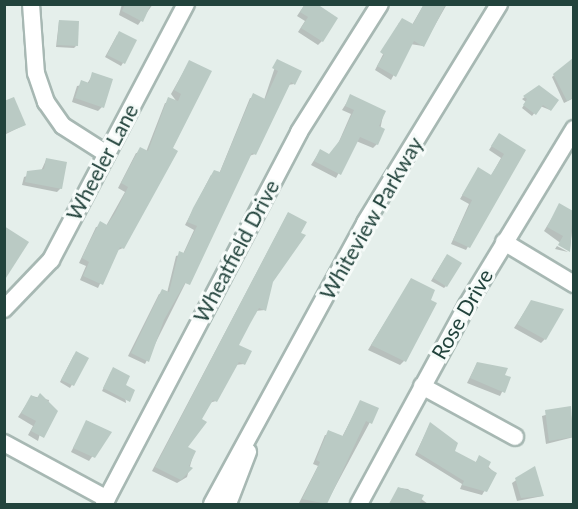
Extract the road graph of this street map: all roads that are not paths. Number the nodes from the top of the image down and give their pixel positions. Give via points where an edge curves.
1 (31, 4) edge
2 (186, 4) edge
3 (380, 4) edge
4 (498, 4) edge
5 (573, 129) edge
6 (107, 154) junction
7 (504, 242) junction
8 (573, 284) edge
9 (4, 309) edge
10 (422, 386) junction
11 (253, 436) junction
12 (515, 437) dead end
13 (4, 442) edge
14 (105, 502) edge
15 (213, 504) edge
16 (228, 504) edge
17 (359, 504) edge

1 - 6 street via 34,65 46,102 63,126
2 - 6 street, Wheeler Lane
3 - 14 street, Wheatfield Drive via 309,114
4 - 11 street, Whiteview Parkway via 365,223
5 - 7 street, Rose Drive
6 - 9 street, Wheeler Lane via 48,266
7 - 8 street
7 - 10 street, Rose Drive
10 - 12 street
10 - 17 street, Rose Drive
11 - 15 street, Whiteview Parkway
11 - 16 street, Whiteview Parkway
13 - 14 street

